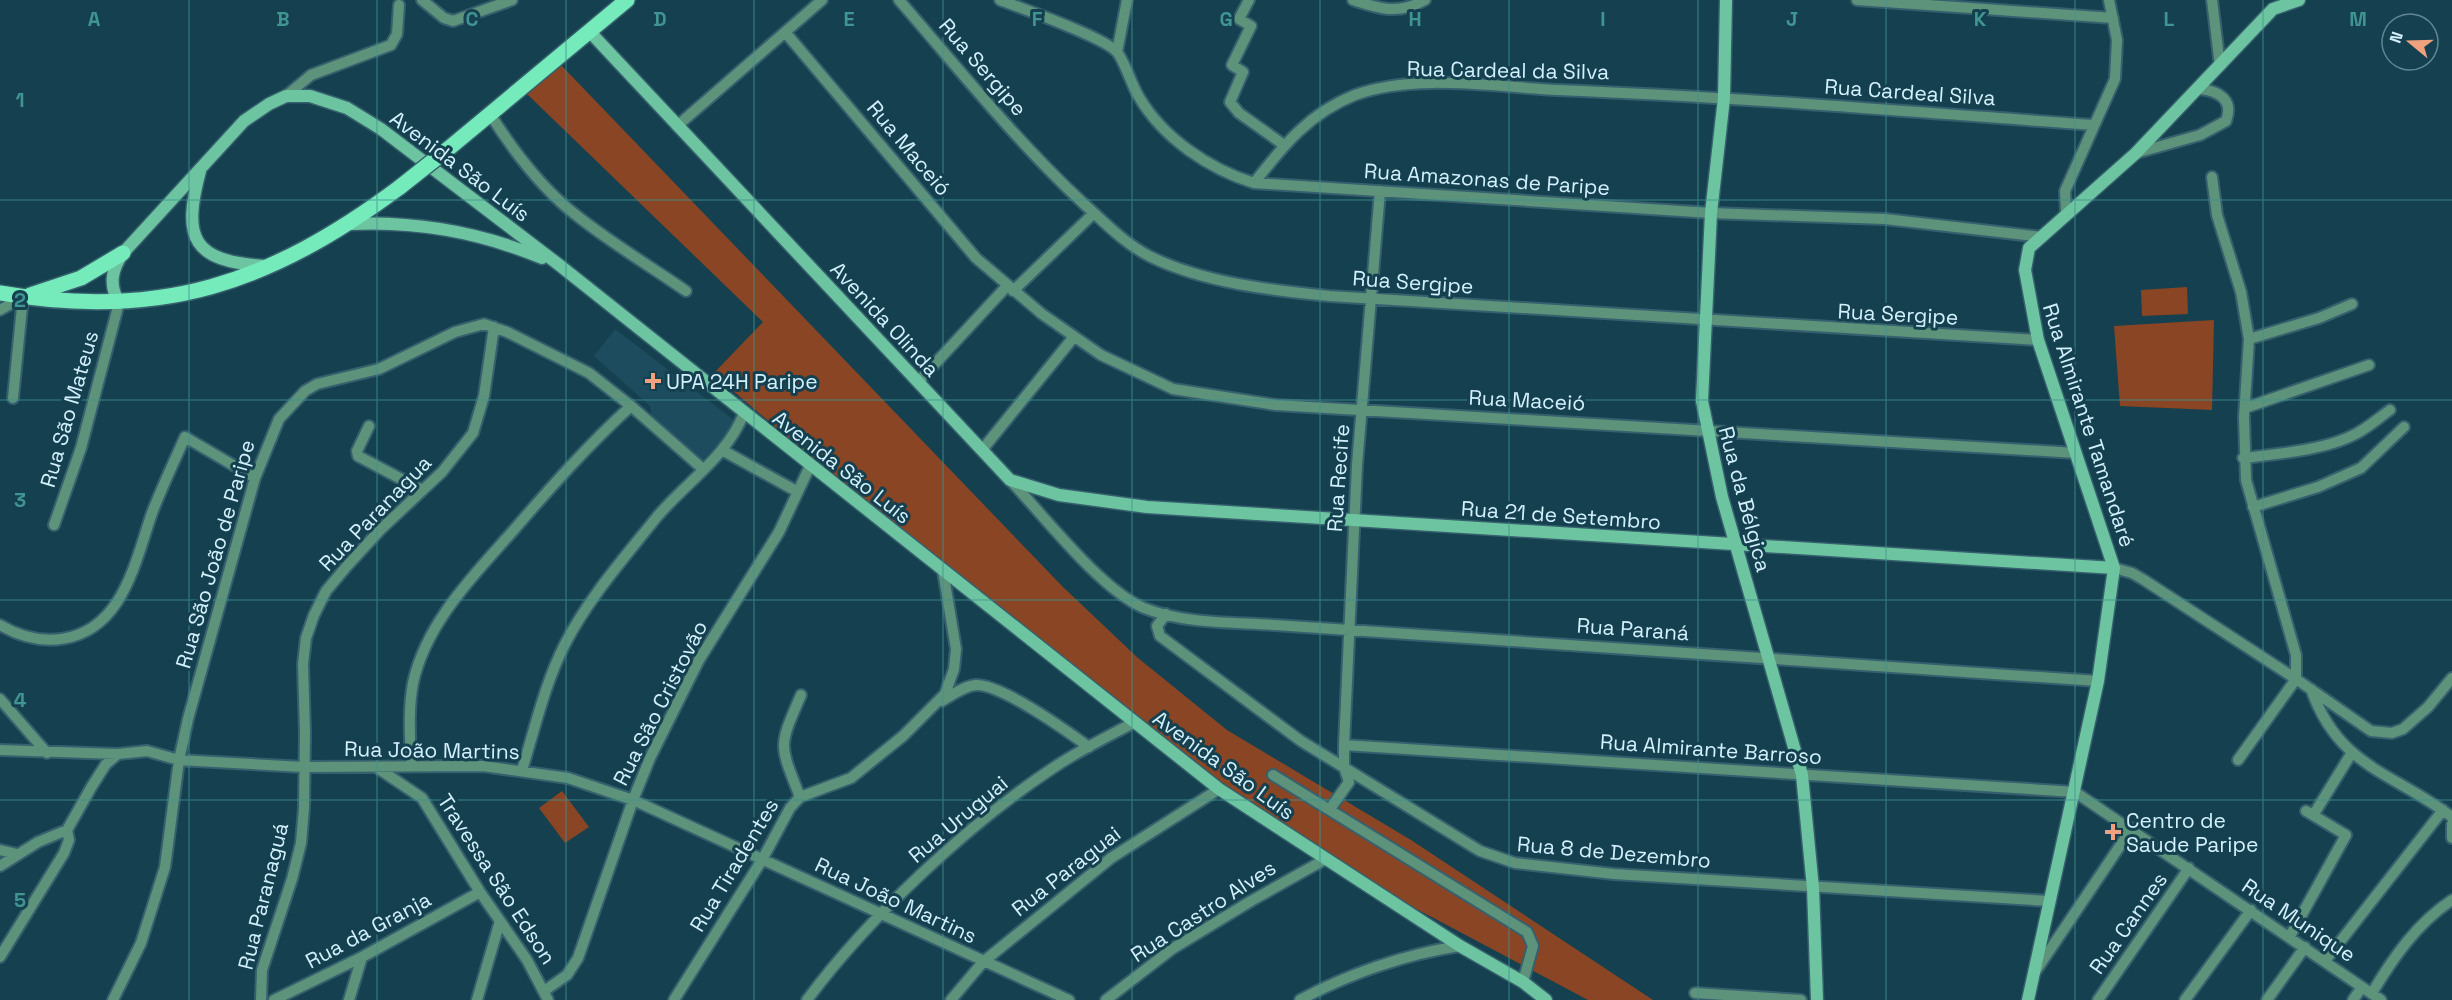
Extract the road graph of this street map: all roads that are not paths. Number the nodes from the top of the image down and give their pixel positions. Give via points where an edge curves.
1 (422, 0) edge
2 (512, 0) edge
3 (627, 0) edge
4 (822, 0) edge
5 (899, 0) edge
6 (1000, 0) edge
7 (1127, 0) edge
8 (1249, 0) edge
9 (1353, 0) edge
10 (1425, 0) edge
11 (1726, 0) edge
12 (1857, 0) edge
13 (2109, 0) edge
14 (2212, 0) edge
15 (2299, 0) edge
16 (398, 2) edge
17 (492, 3) edge
18 (2276, 4) edge
19 (2113, 18) junction
20 (590, 32) junction
21 (785, 32) junction
22 (1117, 52) junction
23 (2220, 66) junction
24 (2200, 89) junction
25 (286, 96) junction
26 (1724, 98) junction
27 (490, 114) junction
28 (2093, 125) junction
29 (677, 126) junction
30 (1284, 145) junction
31 (2136, 153) junction
32 (200, 170) junction
33 (2212, 177) dead end
34 (1254, 183) junction
35 (1380, 191) junction
36 (2067, 212) junction
37 (1094, 213) junction
38 (1712, 213) junction
39 (350, 224) junction
40 (2042, 237) junction
41 (123, 253) junction
42 (558, 264) junction
43 (269, 267) junction
44 (1010, 288) junction
45 (686, 291) dead end
46 (0, 293) edge
47 (23, 297) junction
48 (1372, 298) junction
49 (119, 303) junction
50 (2352, 304) dead end
51 (0, 310) edge
52 (1704, 322) junction
53 (494, 327) junction
54 (1073, 338) junction
55 (2249, 339) junction
56 (2038, 340) junction
57 (2369, 365) dead end
58 (918, 382) junction
59 (14, 398) dead end
60 (631, 406) junction
61 (2245, 408) junction
62 (1362, 410) junction
63 (2390, 410) dead end
64 (744, 413) junction
65 (369, 426) dead end
66 (2404, 427) dead end
67 (1706, 430) junction
68 (723, 450) junction
69 (982, 450) junction
70 (2076, 453) junction
71 (2243, 458) junction
72 (810, 466) junction
73 (703, 469) junction
74 (255, 478) junction
75 (1010, 480) junction
76 (422, 490) junction
77 (798, 492) junction
78 (2253, 507) junction
79 (1355, 521) junction
80 (54, 525) dead end
81 (1737, 546) junction
82 (2114, 568) junction
83 (943, 571) junction
84 (1166, 614) junction
85 (0, 625) edge
86 (1349, 629) junction
87 (1770, 657) junction
88 (2452, 678) edge
89 (2296, 679) junction
90 (2098, 681) junction
91 (2311, 688) junction
92 (801, 695) dead end
93 (0, 699) edge
94 (938, 703) junction
95 (1133, 723) junction
96 (1344, 745) junction
97 (1089, 747) junction
98 (0, 750) edge
99 (47, 753) junction
100 (118, 754) junction
101 (2351, 754) junction
102 (179, 760) junction
103 (2238, 760) dead end
104 (411, 765) junction
105 (375, 766) junction
106 (303, 767) junction
107 (1344, 767) junction
108 (522, 770) junction
109 (1273, 775) dead end
110 (1802, 775) junction
111 (1219, 789) junction
112 (2075, 792) junction
113 (800, 796) junction
114 (633, 800) junction
115 (1330, 809) junction
116 (2448, 814) edge
117 (2452, 824) edge
118 (2132, 828) junction
119 (67, 830) junction
120 (2452, 838) edge
121 (0, 850) edge
122 (17, 854) junction
123 (762, 860) junction
124 (1324, 860) junction
125 (0, 866) edge
126 (2189, 868) junction
127 (1813, 888) junction
128 (480, 892) junction
129 (2452, 900) edge
130 (2050, 901) junction
131 (2252, 910) junction
132 (882, 915) junction
133 (500, 921) junction
134 (2290, 936) junction
135 (1460, 946) junction
136 (2305, 947) junction
137 (0, 957) edge
138 (362, 957) junction
139 (2325, 961) junction
140 (983, 962) junction
141 (2035, 972) junction
142 (1523, 982) junction
143 (1695, 993) dead end
144 (2372, 994) edge
145 (546, 995) edge
146 (113, 1000) edge
147 (261, 1000) edge
148 (274, 1000) edge
149 (349, 1000) edge
150 (477, 1000) edge
151 (674, 1000) edge
152 (807, 1000) edge
153 (951, 1000) edge
154 (1069, 1000) edge
155 (1106, 1000) edge
156 (1300, 1000) edge
157 (1546, 1000) edge
158 (1801, 1000) edge
159 (1817, 1000) edge
160 (2028, 1000) edge
161 (2098, 1000) edge
162 (2185, 1000) edge
163 (2267, 1000) edge
164 (2353, 1000) edge

1 - 17 street via 450,21 458,21
2 - 17 street
3 - 20 main road
4 - 21 street
5 - 37 street, Rua Sergipe via 1045,169
6 - 22 street via 1077,30
7 - 22 street
8 - 30 street via 1239,19 1251,26 1232,65 1243,72 1230,102
9 - 10 street via 1390,11
11 - 26 main road, Rua da Bélgica
12 - 19 street
13 - 19 street
14 - 23 street
15 - 18 main road, Rua Almirante Tamandaré
16 - 25 street via 398,34 391,45 311,75
18 - 23 main road, Rua Almirante Tamandaré
19 - 28 street via 2115,79
20 - 27 main road
20 - 29 main road, Avenida Olinda
21 - 29 street
21 - 44 street, Rua Maceió via 976,258
22 - 34 street, Rua Amazonas de Paripe via 1140,99 1166,130 1211,165
23 - 24 main road, Rua Almirante Tamandaré
24 - 31 main road, Rua Almirante Tamandaré
24 - 31 street, Rua Almirante Tamandaré via 2220,93 2228,105 2229,113 2222,125
25 - 32 main road via 244,121
25 - 42 main road, Avenida São Luís via 326,100 381,129
26 - 28 street, Rua Cardeal Silva
26 - 30 street, Rua Cardeal da Silva via 1427,84 1394,87 1357,94 1329,107 1304,123
26 - 38 main road, Rua da Bélgica
27 - 39 main road, bridge
27 - 45 street via 512,148 576,216
28 - 36 street via 2065,191
29 - 58 main road, Avenida Olinda
30 - 34 street, Rua Cardeal da Silva
31 - 36 main road, Rua Almirante Tamandaré
32 - 41 main road
32 - 43 main road via 191,220 201,246 228,262
33 - 55 street via 2217,215 2241,292
34 - 35 street, Rua Amazonas de Paripe
35 - 38 street, Rua Amazonas de Paripe
35 - 48 street, Rua Recife
36 - 40 main road, Rua Almirante Tamandaré
37 - 44 street
37 - 48 street, Rua Sergipe via 1149,256 1179,269 1293,292
38 - 40 street, Rua Amazonas de Paripe via 1885,219
38 - 52 main road, Rua da Bélgica
39 - 42 main road via 455,230
39 - 43 main road
40 - 56 main road, Rua Almirante Tamandaré via 2030,248 2025,270
41 - 47 main road via 66,284
41 - 49 main road via 111,289
42 - 64 main road, Avenida São Luís
43 - 49 main road via 202,290
44 - 54 street, Rua Maceió
44 - 58 street
46 - 47 main road
47 - 49 main road
47 - 51 street
47 - 59 street
48 - 52 street, Rua Sergipe
48 - 62 street, Rua Recife
49 - 80 street, Rua São Mateus via 81,448
50 - 55 street
52 - 56 street, Rua Sergipe
52 - 67 main road, Rua da Bélgica via 1702,401
53 - 60 street via 564,358
53 - 74 street, Rua São João de Paripe via 473,325 379,369 317,384 305,391 279,419
53 - 76 street, Rua Paranagua via 484,396 473,433
54 - 62 street, Rua Maceió via 1173,389 1276,405
54 - 69 street
55 - 61 street
56 - 70 main road, Rua Almirante Tamandaré
57 - 61 street
58 - 69 main road, Avenida Olinda
60 - 73 street
60 - 104 street via 558,477 444,614 426,646 414,682
61 - 71 street
62 - 67 street, Rua Maceió
62 - 79 street, Rua Recife
63 - 71 street via 2343,438
64 - 68 street
64 - 72 main road, Avenida São Luís
65 - 76 street via 357,451 361,459
66 - 78 street via 2361,468 2318,487
67 - 70 street, Rua Maceió
67 - 81 main road, Rua da Bélgica
68 - 73 street
68 - 77 street
69 - 75 main road, Avenida Olinda
70 - 82 main road, Rua Almirante Tamandaré
71 - 78 street
72 - 77 street, Rua São Cristovão
72 - 83 main road, Avenida São Luís
73 - 108 street via 658,516 579,619 550,678
74 - 85 street via 184,437 126,585 101,620 66,640 42,640
74 - 102 street, Rua São João de Paripe
75 - 79 main road, Rua 21 de Setembro via 1101,503
75 - 84 street, Avenida Olinda via 1110,588 1145,608
76 - 106 street, Rua Paranagua via 340,574 314,615 303,664
77 - 114 street, Rua São Cristovão via 780,532 699,660
78 - 89 street via 2295,642
79 - 81 main road, Rua 21 de Setembro
79 - 86 street, Rua Recife
81 - 82 main road, Rua 21 de Setembro
81 - 87 main road, Rua da Bélgica
82 - 89 street via 2144,580
82 - 90 main road, Rua Almirante Tamandaré
83 - 94 street, Rua Tiradentes via 956,649 954,669
83 - 95 main road, Avenida São Luís
84 - 86 street, Rua Paraná
84 - 107 street, Rua 8 de Dezembro via 1157,626 1160,636 1301,741
86 - 87 street, Rua Paraná
86 - 96 street, Rua Recife
87 - 90 street, Rua Paraná
87 - 110 main road, Rua da Bélgica
88 - 91 street via 2428,707 2403,729 2392,733 2361,727
89 - 91 street
89 - 103 street
90 - 112 main road, Rua Almirante Tamandaré
91 - 101 street via 2327,725
92 - 113 street via 782,741 783,754
93 - 99 street
94 - 97 street via 973,685 985,686
94 - 113 street, Rua Tiradentes via 851,778
95 - 97 street, Rua Uruguai
95 - 111 main road, Avenida São Luís
96 - 107 street, Rua Recife
96 - 110 street, Rua Almirante Barroso
97 - 132 street, Rua Uruguai via 1053,768 986,819 923,872
98 - 99 street, Rua João Martins
99 - 100 street, Rua João Martins
100 - 102 street, Rua João Martins via 147,751
100 - 119 street via 97,779
101 - 116 street
101 - 134 street via 2310,813 2346,835
102 - 106 street, Rua João Martins
102 - 146 street, Rua São João de Paripe via 165,867 141,943
104 - 105 street, Rua João Martins
104 - 108 street, Rua João Martins
105 - 106 street, Rua João Martins
105 - 128 street, Travessa São Edson via 422,798
106 - 147 street, Rua Paranaguá via 301,843 262,970
107 - 115 street, Rua Recife via 1347,788
107 - 127 street, Rua 8 de Dezembro via 1480,851 1504,861 1614,874
108 - 114 street, Rua João Martins via 597,785
109 - 115 street
110 - 112 street, Rua Almirante Barroso
110 - 127 main road, Rua da Bélgica
111 - 124 main road, Avenida São Luís
111 - 140 street, Rua Paraguai via 1111,858
112 - 118 street, Rua Munique
112 - 130 main road, Rua Almirante Tamandaré
113 - 123 street, Rua Tiradentes
114 - 123 street, Rua João Martins
114 - 145 street, Rua São Cristovão via 578,958
115 - 142 street via 1527,932 1533,946
116 - 139 street
117 - 120 street
118 - 126 street, Rua Munique
118 - 141 street
119 - 122 street
119 - 137 street via 69,840 64,853
121 - 122 street
122 - 125 street
123 - 132 street, Rua João Martins
123 - 151 street, Rua Tiradentes
124 - 135 main road, Avenida São Luís
124 - 155 street, Rua Castro Alves via 1173,949
126 - 131 street, Rua Munique
126 - 161 street, Rua Cannes
127 - 130 street, Rua 8 de Dezembro
127 - 159 main road, Rua da Bélgica
128 - 133 street, Travessa São Edson
128 - 138 street, Rua da Granja
129 - 144 street via 2410,937
130 - 141 main road, Rua Almirante Tamandaré
131 - 134 street, Rua Munique
131 - 162 street
132 - 140 street, Rua João Martins
132 - 152 street, Rua Uruguai
133 - 145 street, Travessa São Edson
133 - 150 street
134 - 136 street, Rua Munique
135 - 142 main road, Avenida São Luís
135 - 156 street via 1394,962 1324,987
136 - 139 street, Rua Munique
136 - 163 street
138 - 148 street, Rua da Granja
138 - 149 street
139 - 144 street, Rua Munique
140 - 153 street, Rua Paraguai
140 - 154 street, Rua João Martins
141 - 160 main road, Rua Almirante Tamandaré
142 - 157 main road, Avenida São Luís
143 - 158 street
144 - 164 street

